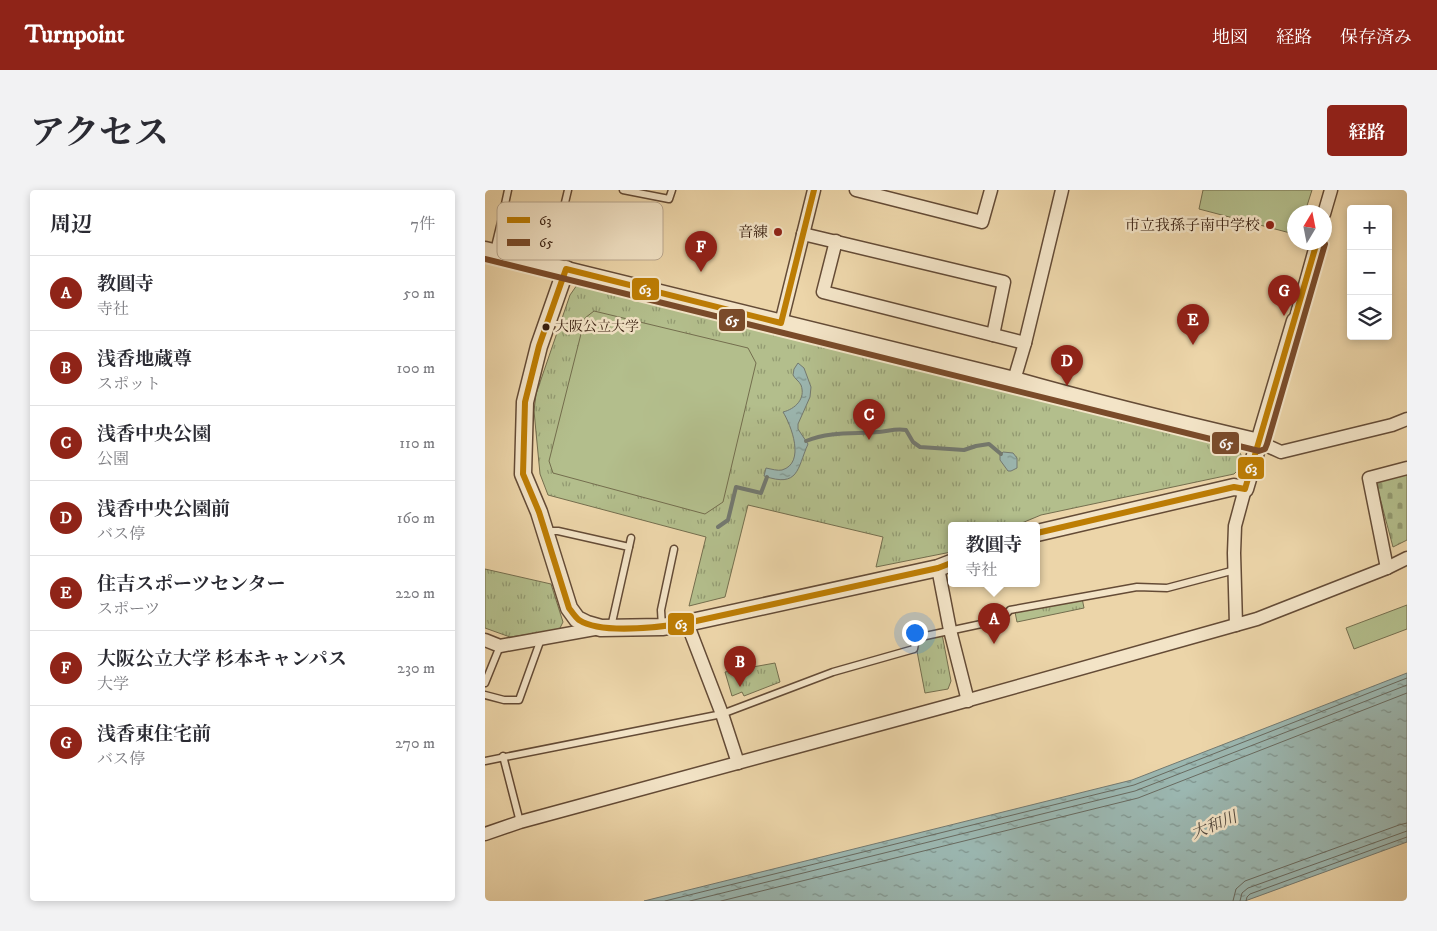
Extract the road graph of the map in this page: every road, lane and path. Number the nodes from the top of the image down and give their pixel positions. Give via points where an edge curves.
1 (623, 190) edge
2 (672, 190) edge
3 (814, 190) edge
4 (856, 190) edge
5 (991, 190) edge
6 (1062, 190) edge
7 (1331, 190) edge
8 (1327, 205) edge
9 (497, 231) edge
10 (803, 234) junction
11 (836, 241) junction
12 (1315, 250) edge
13 (489, 251) edge
14 (528, 260) edge
15 (566, 269) junction
16 (1295, 321) joint
17 (781, 323) junction
18 (993, 335) junction
19 (1025, 343) junction
20 (1014, 380) junction
21 (1407, 419) edge
22 (1259, 442) junction
23 (1407, 468) edge
24 (1245, 489) junction
25 (545, 531) junction
26 (1040, 532) edge
27 (631, 538) dead end
28 (629, 547) junction
29 (675, 549) dead end
30 (1407, 558) edge
31 (945, 566) edge
32 (1387, 568) junction
33 (1235, 570) junction
34 (687, 623) junction
35 (1236, 625) junction
36 (662, 627) junction
37 (605, 628) junction
38 (950, 630) junction
39 (541, 639) junction
40 (485, 640) edge
41 (500, 646) junction
42 (485, 683) edge
43 (485, 695) edge
44 (968, 701) junction
45 (722, 714) junction
46 (503, 756) junction
47 (485, 761) edge
48 (738, 763) junction
49 (521, 822) junction
50 (485, 834) edge

1 - 2 lane via 669,199
3 - 10 street
4 - 5 street via 982,222
6 - 19 street
7 - 8 street
9 - 13 lane
10 - 11 street
10 - 17 street
11 - 18 street via 1004,282
11 - 18 street via 823,292
12 - 16 street
14 - 15 street
15 - 17 street
15 - 25 street via 539,346 525,402 523,474
16 - 22 street
17 - 20 street
18 - 19 street
19 - 20 street
20 - 22 street
21 - 22 street via 1281,452
22 - 24 street
23 - 32 street via 1369,478
24 - 26 street via 1234,487
24 - 33 street via 1235,526
25 - 28 lane
25 - 37 street via 569,608 577,619
27 - 28 lane
28 - 37 lane
29 - 36 lane via 661,610
30 - 32 street
31 - 34 street
31 - 38 street
32 - 35 street
33 - 35 street
33 - 38 lane via 1167,588 1137,587 1010,610 1000,620
34 - 36 street
34 - 45 street
35 - 44 street
36 - 37 street
37 - 39 street
38 - 44 street
38 - 45 lane via 916,638 914,649 833,672
39 - 41 street
39 - 43 lane via 519,700
40 - 41 street
41 - 42 lane
44 - 48 street
45 - 46 lane
45 - 48 street
46 - 47 lane
46 - 49 lane
48 - 49 street
49 - 50 street

